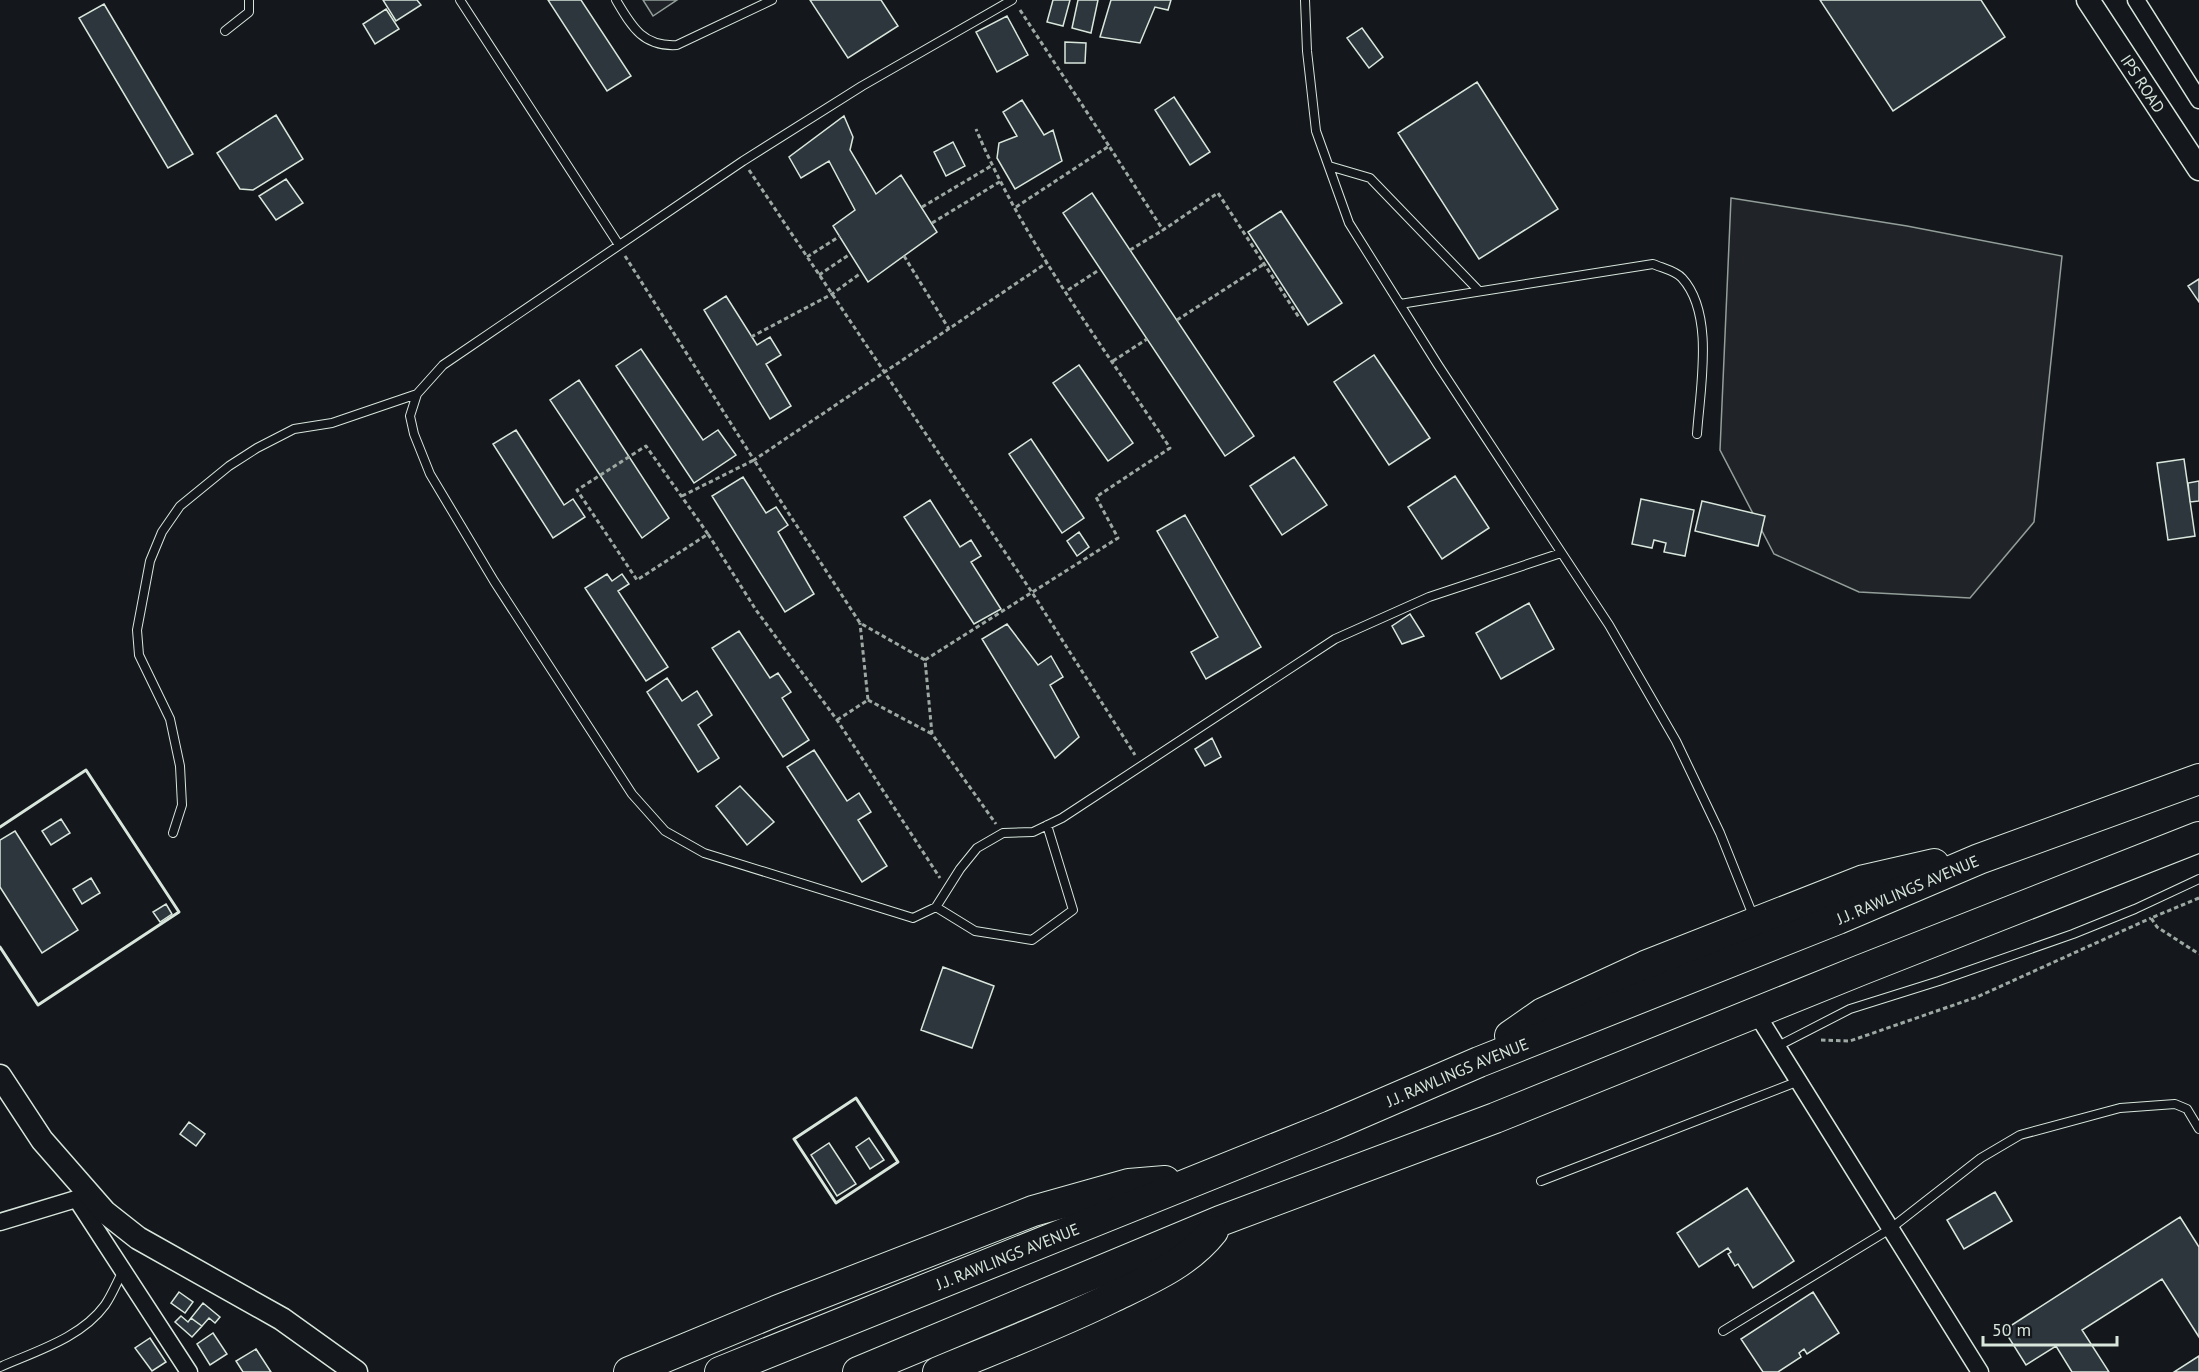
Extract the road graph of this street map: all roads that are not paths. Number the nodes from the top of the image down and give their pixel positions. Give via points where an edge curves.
1 (249, 0) edge
2 (460, 0) edge
3 (616, 0) edge
4 (772, 0) edge
5 (1012, 0) edge
6 (1305, 0) edge
7 (2088, 0) edge
8 (2136, 0) edge
9 (225, 31) dead end
10 (2199, 100) edge
11 (1329, 166) junction
12 (2199, 169) edge
13 (619, 245) junction
14 (1479, 291) junction
15 (1400, 304) junction
16 (417, 393) junction
17 (1697, 434) dead end
18 (1561, 553) junction
19 (2199, 779) edge
20 (1047, 825) junction
21 (174, 833) dead end
22 (2199, 837) edge
23 (1978, 859) junction
24 (2199, 879) edge
25 (936, 907) junction
26 (1756, 922) junction
27 (1756, 1013) junction
28 (1778, 1046) junction
29 (1479, 1062) junction
30 (0, 1076) edge
31 (1799, 1081) junction
32 (2199, 1129) edge
33 (1540, 1181) dead end
34 (1183, 1184) junction
35 (84, 1197) junction
36 (1220, 1221) junction
37 (0, 1222) edge
38 (1890, 1229) junction
39 (123, 1271) junction
40 (1723, 1331) dead end
41 (324, 1347) junction
42 (0, 1367) edge
43 (189, 1372) edge
44 (343, 1372) edge
45 (356, 1372) edge
46 (629, 1372) edge
47 (720, 1372) edge
48 (858, 1372) edge
49 (938, 1372) edge
50 (1980, 1372) edge

1 - 9 lane via 249,12
2 - 13 lane
3 - 4 lane via 631,25 644,38 662,46 677,45
5 - 13 lane via 862,86
6 - 11 lane via 1316,130
7 - 12 street, IPS ROAD
8 - 10 street
11 - 14 lane via 1370,178
11 - 15 lane via 1349,223
13 - 16 lane via 443,365
14 - 15 lane
14 - 17 lane via 1653,264 1681,276 1696,297 1703,327
15 - 18 lane
16 - 21 lane via 360,415 294,429 257,448 180,506 162,532 150,561 137,630 139,655 170,719 180,766 182,805
16 - 25 lane via 410,416 430,474 632,794 665,831 704,853 883,910 913,918
18 - 20 lane via 1429,597 1335,639
18 - 26 lane via 1609,625 1676,741 1720,833
19 - 23 highway, J.J. RAWLINGS AVENUE
20 - 25 lane via 1033,832 1003,834 977,848
20 - 25 lane via 1073,910 1032,940 975,931
22 - 27 highway
23 - 26 highway via 1930,864 1864,880
23 - 29 highway, J.J. RAWLINGS AVENUE
24 - 28 lane via 2073,934 1850,1009
26 - 29 highway via 1645,966 1543,1013
27 - 28 street
27 - 36 highway via 1496,1118
28 - 31 street
29 - 34 highway, J.J. RAWLINGS AVENUE
30 - 35 street
31 - 33 lane
31 - 38 street
32 - 38 lane via 2187,1109 2175,1104 2120,1108 2020,1135 1981,1158
34 - 46 highway via 1160,1180 1129,1184 1033,1211
34 - 47 highway, J.J. RAWLINGS AVENUE
35 - 37 street
35 - 39 street
35 - 41 street via 138,1238 246,1297
36 - 48 highway
36 - 49 highway via 1204,1242 1158,1276 1070,1318
38 - 40 lane
38 - 50 street
39 - 42 lane via 104,1305 88,1323 63,1339
39 - 43 street
41 - 44 street
41 - 45 street

